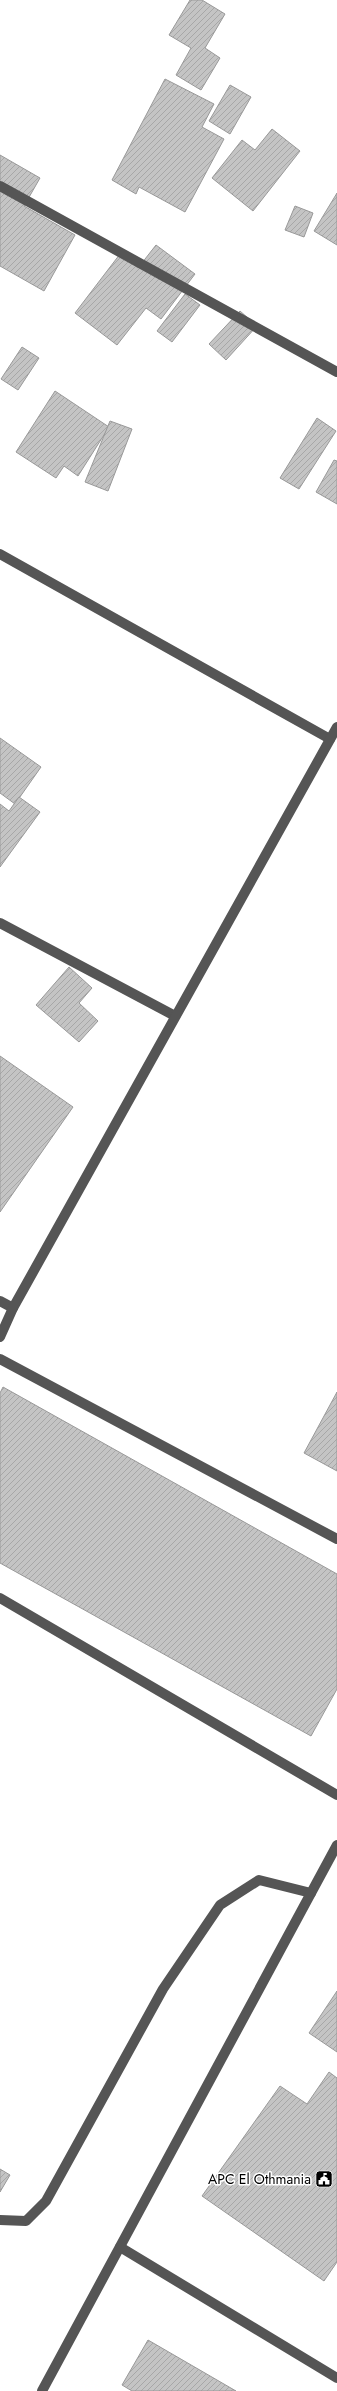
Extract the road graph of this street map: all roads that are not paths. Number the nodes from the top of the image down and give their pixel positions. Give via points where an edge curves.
1 (0, 186) edge
2 (337, 372) edge
3 (0, 554) edge
4 (337, 727) edge
5 (330, 739) junction
6 (0, 923) edge
7 (175, 1016) junction
8 (0, 1301) edge
9 (13, 1308) junction
10 (0, 1337) edge
11 (0, 1359) edge
12 (337, 1539) edge
13 (0, 1598) edge
14 (337, 1795) edge
15 (337, 1845) edge
16 (311, 1893) junction
17 (0, 2220) edge
18 (120, 2247) junction
19 (337, 2378) edge
20 (42, 2391) edge

1 - 2 street
3 - 5 street
4 - 5 street
5 - 7 street
6 - 7 street
7 - 9 street
8 - 9 street
9 - 10 street
11 - 12 street
13 - 14 street
15 - 16 street
16 - 17 street via 259,1880 220,1905 163,1989 46,2201 26,2221
16 - 18 street
18 - 19 street
18 - 20 street

